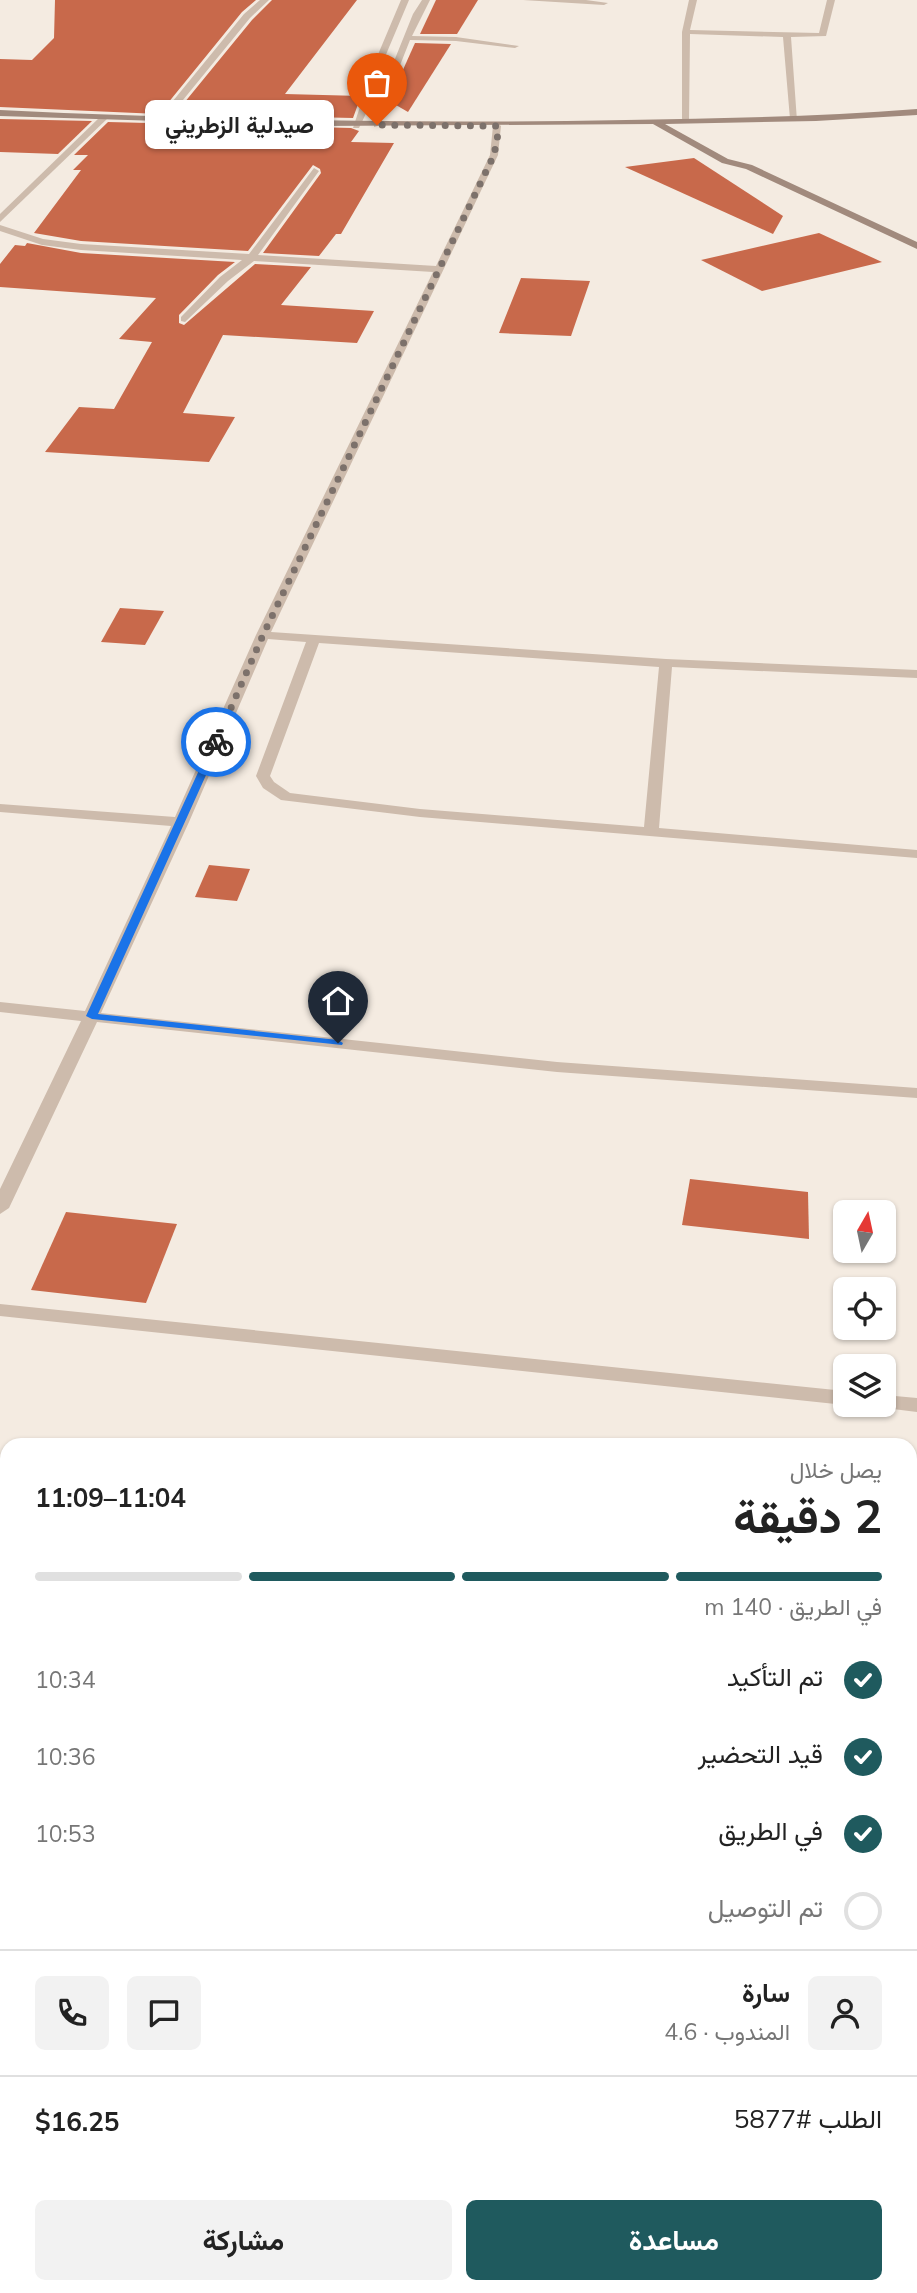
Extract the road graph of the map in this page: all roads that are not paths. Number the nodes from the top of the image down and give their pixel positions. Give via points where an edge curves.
1 (265, 0) edge
2 (405, 0) edge
3 (426, 0) edge
4 (527, 0) edge
5 (693, 0) edge
6 (831, 0) edge
7 (604, 3) dead end
8 (686, 32) junction
9 (787, 35) junction
10 (410, 38) junction
11 (515, 46) dead end
12 (917, 112) edge
13 (0, 113) edge
14 (104, 118) junction
15 (794, 118) junction
16 (163, 120) junction
17 (750, 120) junction
18 (685, 121) junction
19 (654, 122) junction
20 (599, 123) junction
21 (356, 125) junction
22 (377, 125) junction
23 (497, 126) junction
24 (712, 130) dead end
25 (684, 140) junction
26 (749, 167) junction
27 (314, 171) dead end
28 (0, 219) edge
29 (0, 228) edge
30 (917, 246) edge
31 (251, 258) junction
32 (439, 269) junction
33 (185, 319) dead end
34 (263, 635) junction
35 (314, 638) junction
36 (666, 663) junction
37 (917, 674) edge
38 (0, 808) edge
39 (181, 822) junction
40 (651, 832) junction
41 (917, 855) edge
42 (0, 1007) edge
43 (92, 1016) junction
44 (917, 1093) edge
45 (0, 1208) edge
46 (0, 1310) edge
47 (833, 1397) edge
48 (896, 1403) edge
49 (917, 1405) edge

1 - 16 street
2 - 21 street
3 - 10 street
4 - 7 street
5 - 8 street
6 - 9 street via 823,34
8 - 9 street
8 - 18 street
9 - 15 street
10 - 11 street
10 - 22 street via 378,111
12 - 15 main road
13 - 14 main road
14 - 16 main road
14 - 28 street
15 - 17 main road
16 - 21 main road
17 - 18 main road
17 - 24 main road
18 - 19 main road
18 - 26 main road via 709,142 744,159
19 - 20 main road
19 - 25 main road
20 - 23 main road
20 - 25 main road
21 - 22 main road
22 - 23 main road
23 - 32 street via 494,155
25 - 26 main road via 725,161
26 - 30 main road
27 - 31 street
29 - 31 street via 60,245
31 - 32 street
31 - 33 street
32 - 34 street
34 - 35 street
34 - 39 street
35 - 36 street
35 - 40 street via 263,776 286,797
36 - 37 street
36 - 40 street
38 - 39 street
39 - 43 street
40 - 41 street
42 - 43 street
43 - 44 street via 557,1067
43 - 45 street
46 - 47 street
48 - 49 street

